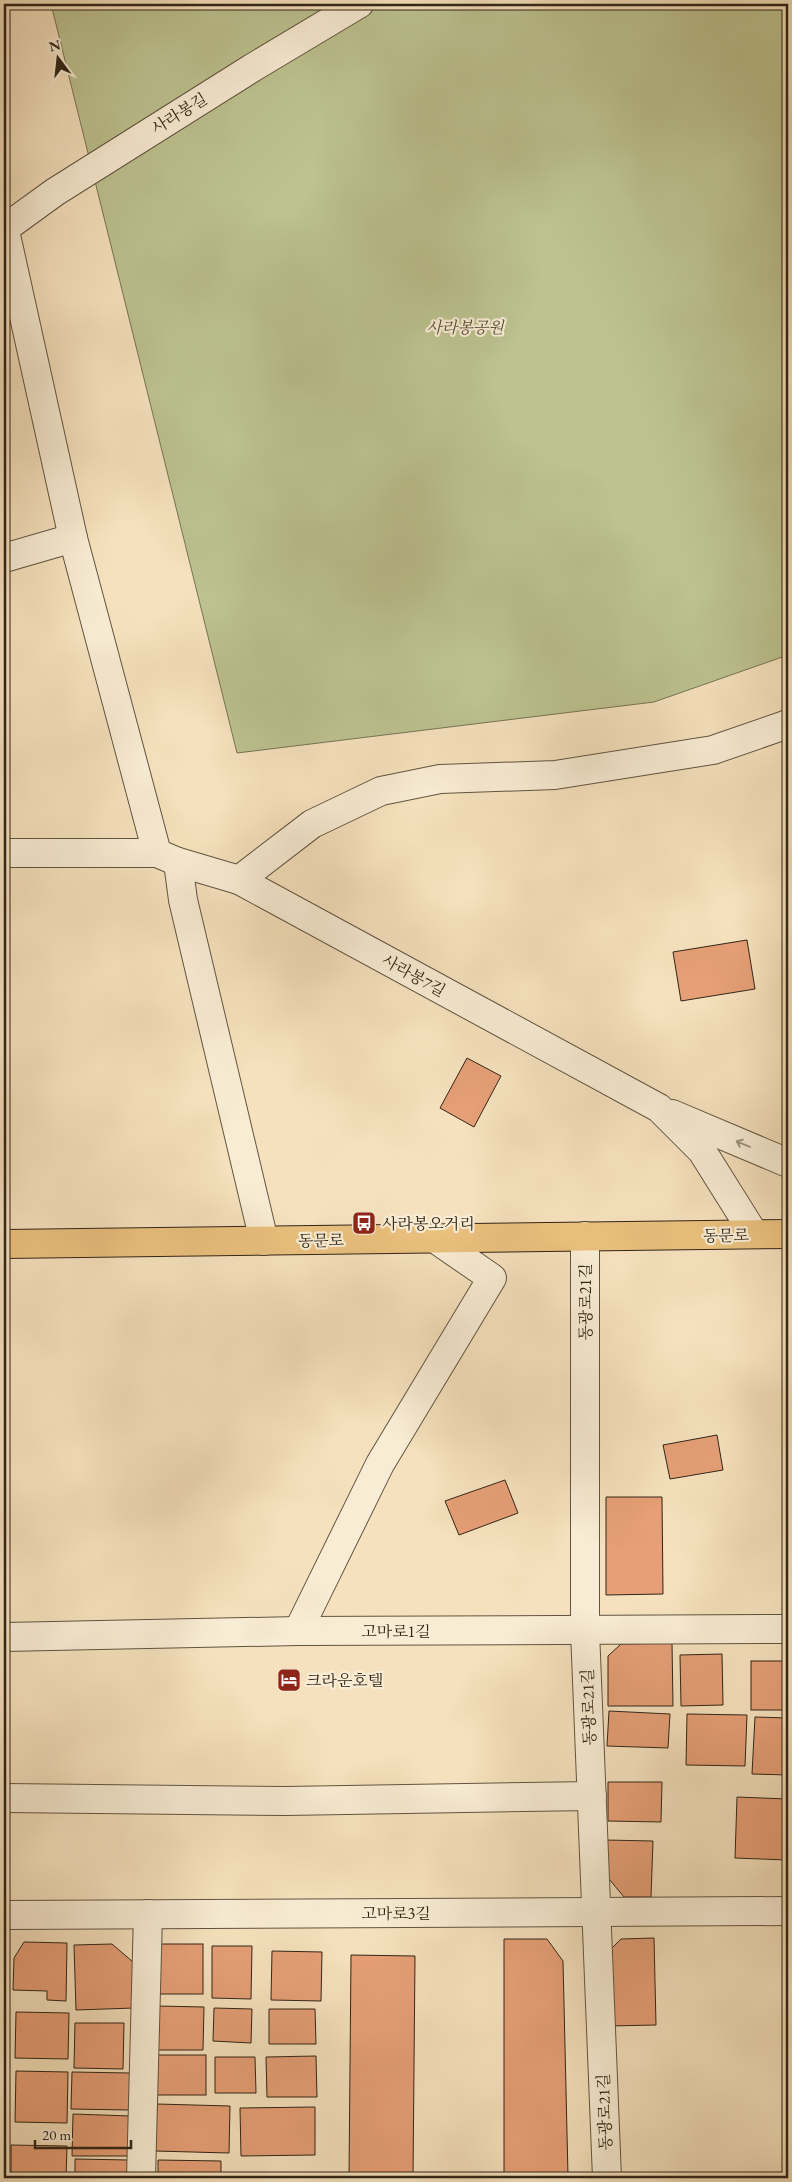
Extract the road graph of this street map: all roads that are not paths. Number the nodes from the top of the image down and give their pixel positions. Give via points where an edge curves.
1 (354, 5) edge
2 (4, 228) edge
3 (73, 538) junction
4 (4, 558) edge
5 (788, 724) edge
6 (4, 852) edge
7 (167, 858) junction
8 (239, 880) junction
9 (659, 1108) junction
10 (788, 1163) edge
11 (754, 1234) junction
12 (788, 1234) edge
13 (585, 1236) junction
14 (434, 1238) junction
15 (264, 1241) junction
16 (4, 1244) edge
17 (788, 1629) edge
18 (298, 1631) junction
19 (586, 1631) junction
20 (4, 1637) edge
21 (592, 1796) junction
22 (4, 1798) edge
23 (788, 1911) edge
24 (596, 1912) junction
25 (148, 1914) junction
26 (4, 1915) edge
27 (141, 2178) edge
28 (607, 2178) edge

1 - 2 street, 사라봉길 via 54,192
2 - 3 street
3 - 4 street
3 - 7 street
5 - 8 street via 713,750 555,776 440,779 381,791 312,824
6 - 7 street, 사라봉7길
7 - 8 street, 사라봉7길
7 - 15 street via 183,900
8 - 9 street, 사라봉7길
10 -> 9 street
9 - 11 street, 사라봉7길 via 702,1151
11 - 12 main road, 동문로
11 - 13 main road, 동문로
13 - 14 main road, 동문로
13 - 19 street, 동광로21길
14 - 15 main road, 동문로
14 - 18 street via 492,1278 380,1464
15 - 16 main road, 동문로
17 - 19 street, 고마로1길
18 - 19 street, 고마로1길
18 - 20 street, 고마로1길
19 - 21 street, 동광로21길
21 - 22 street via 286,1802
21 - 24 street, 동광로21길
23 - 24 street, 고마로3길
24 - 25 street, 고마로3길
24 - 28 street, 동광로21길
25 - 26 street, 고마로3길
25 - 27 street

